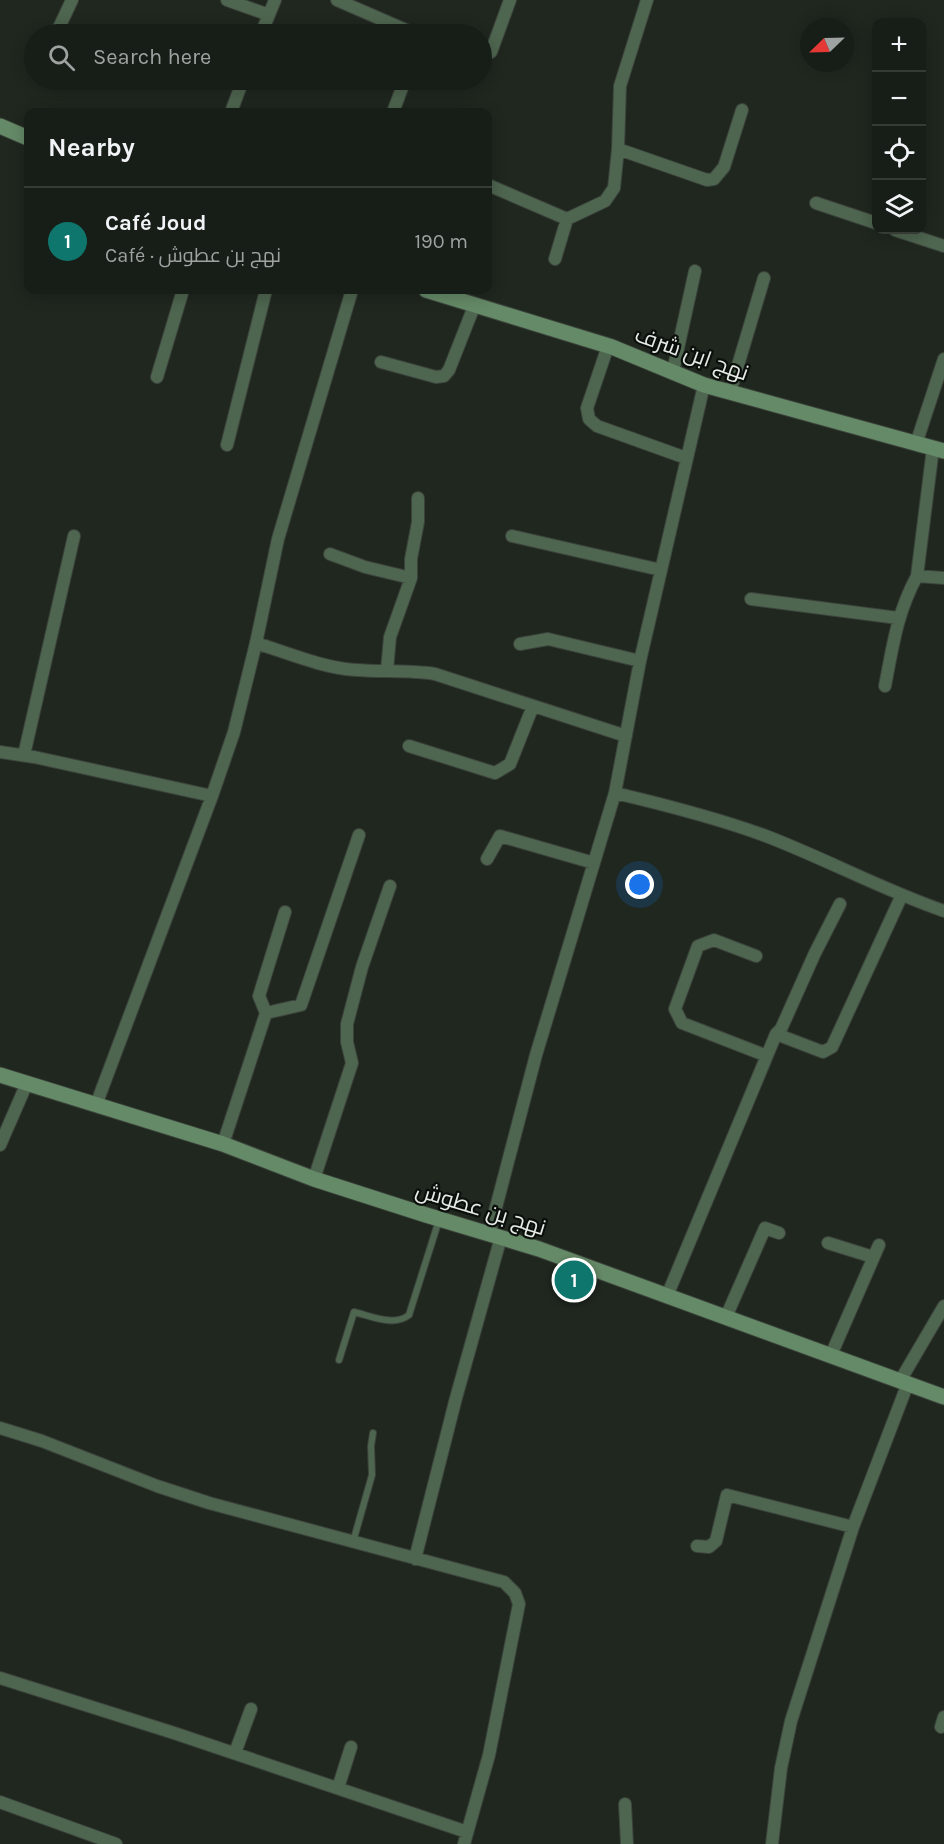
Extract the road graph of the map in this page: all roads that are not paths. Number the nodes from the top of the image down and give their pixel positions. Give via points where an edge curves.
1 (72, 0) edge
2 (227, 0) edge
3 (275, 0) edge
4 (337, 0) edge
5 (510, 0) edge
6 (647, 0) edge
7 (269, 15) junction
8 (61, 24) edge
9 (265, 24) edge
10 (392, 24) edge
11 (492, 49) edge
12 (239, 90) edge
13 (401, 90) edge
14 (232, 108) edge
15 (394, 108) edge
16 (742, 110) dead end
17 (0, 126) edge
18 (24, 136) edge
19 (618, 149) junction
20 (492, 187) edge
21 (816, 203) dead end
22 (567, 219) junction
23 (872, 222) edge
24 (907, 234) edge
25 (944, 246) edge
26 (555, 259) dead end
27 (695, 271) dead end
28 (764, 278) dead end
29 (182, 294) edge
30 (265, 294) edge
31 (351, 294) edge
32 (440, 294) edge
33 (475, 304) junction
34 (608, 346) junction
35 (944, 359) edge
36 (381, 362) dead end
37 (673, 371) junction
38 (157, 377) dead end
39 (704, 385) junction
40 (730, 392) junction
41 (916, 444) junction
42 (227, 445) dead end
43 (938, 449) edge
44 (686, 458) junction
45 (418, 498) dead end
46 (74, 536) dead end
47 (512, 536) dead end
48 (330, 554) dead end
49 (661, 570) junction
50 (917, 576) junction
51 (411, 578) junction
52 (944, 578) edge
53 (751, 599) dead end
54 (898, 618) junction
55 (256, 643) junction
56 (520, 644) dead end
57 (640, 661) junction
58 (387, 670) junction
59 (885, 686) dead end
60 (533, 706) junction
61 (626, 736) junction
62 (409, 746) dead end
63 (1, 754) edge
64 (24, 755) junction
65 (615, 793) junction
66 (212, 796) junction
67 (359, 835) dead end
68 (487, 859) dead end
69 (594, 863) junction
70 (390, 886) dead end
71 (902, 897) junction
72 (840, 904) dead end
73 (944, 911) edge
74 (285, 912) dead end
75 (756, 956) dead end
76 (266, 1012) junction
77 (776, 1035) junction
78 (767, 1056) junction
79 (0, 1075) edge
80 (27, 1083) junction
81 (96, 1105) junction
82 (223, 1144) junction
83 (0, 1145) edge
84 (314, 1179) junction
85 (440, 1219) junction
86 (779, 1233) dead end
87 (495, 1236) junction
88 (828, 1243) dead end
89 (879, 1245) dead end
90 (873, 1257) junction
91 (667, 1296) junction
92 (944, 1306) edge
93 (726, 1317) junction
94 (831, 1356) junction
95 (339, 1360) dead end
96 (904, 1382) junction
97 (944, 1397) edge
98 (0, 1428) edge
99 (374, 1433) dead end
100 (853, 1527) junction
101 (353, 1543) junction
102 (697, 1546) dead end
103 (415, 1559) junction
104 (0, 1678) edge
105 (250, 1709) dead end
106 (351, 1747) dead end
107 (235, 1753) junction
108 (338, 1788) junction
109 (0, 1802) edge
110 (625, 1804) dead end
111 (466, 1838) edge
112 (116, 1844) edge
113 (627, 1844) edge
114 (772, 1844) edge

1 - 8 street
2 - 7 street
3 - 7 street
4 - 10 street
5 - 11 street
6 - 19 street via 620,86
7 - 9 street
12 - 14 street
13 - 15 street
16 - 19 street via 724,167 714,179 707,180
17 - 18 street
19 - 22 street via 610,196
20 - 22 street
21 - 23 street
22 - 26 street
24 - 25 street
27 - 37 street
28 - 40 street
29 - 38 street
30 - 42 street
31 - 55 street via 278,539
32 - 33 street, نهج ابن شرف
33 - 34 street, نهج ابن شرف
33 - 36 street via 444,376
34 - 37 street, نهج ابن شرف
34 - 44 street via 587,408 589,419 597,426
35 - 41 street
37 - 39 street, نهج ابن شرف
39 - 40 street, نهج ابن شرف
39 - 44 street
40 - 41 street, نهج ابن شرف
41 - 43 street, نهج ابن شرف
43 - 50 street
44 - 49 street
45 - 51 street
46 - 64 street
47 - 49 street
48 - 51 street
49 - 57 street
50 - 52 street
50 - 54 street
51 - 58 street via 390,638
53 - 54 street
54 - 59 street
55 - 58 street via 336,667
55 - 66 street via 234,732
56 - 57 street via 548,639
57 - 61 street
58 - 60 street via 435,674
60 - 61 street
60 - 62 street via 510,764 495,773
61 - 65 street
63 - 64 street
64 - 66 street
65 - 69 street
65 - 71 street via 676,807 765,836
66 - 81 street
67 - 76 street via 301,1005
68 - 69 street via 500,836
69 - 87 street via 536,1055
70 - 84 street via 347,1024 352,1063
71 - 73 street
71 - 77 street via 832,1047 823,1052
72 - 77 street
74 - 76 street via 259,996
75 - 78 street via 714,940 698,946 675,1008 682,1023
76 - 82 street
77 - 78 street
78 - 91 street
79 - 80 street, نهج بن عطوش
80 - 81 street, نهج بن عطوش
80 - 83 street
81 - 82 street, نهج بن عطوش
82 - 84 street, نهج بن عطوش
84 - 85 street, نهج بن عطوش
85 - 87 street, نهج بن عطوش
85 - 95 lane via 409,1316 396,1322 354,1311
86 - 93 street via 765,1228
87 - 91 street, نهج بن عطوش
87 - 103 street
88 - 90 street
89 - 90 street
90 - 94 street
91 - 93 street, نهج بن عطوش
92 - 96 street
93 - 94 street, نهج بن عطوش
94 - 96 street, نهج بن عطوش
96 - 97 street, نهج بن عطوش
96 - 100 street
98 - 101 street via 209,1503
99 - 101 lane via 372,1475
100 - 102 street via 727,1495 716,1540 709,1547
100 - 114 street via 791,1721
101 - 103 street
103 - 111 street via 504,1582 519,1604 489,1755
104 - 107 street
105 - 107 street
106 - 108 street
107 - 108 street
108 - 111 street
109 - 112 street
110 - 113 street

